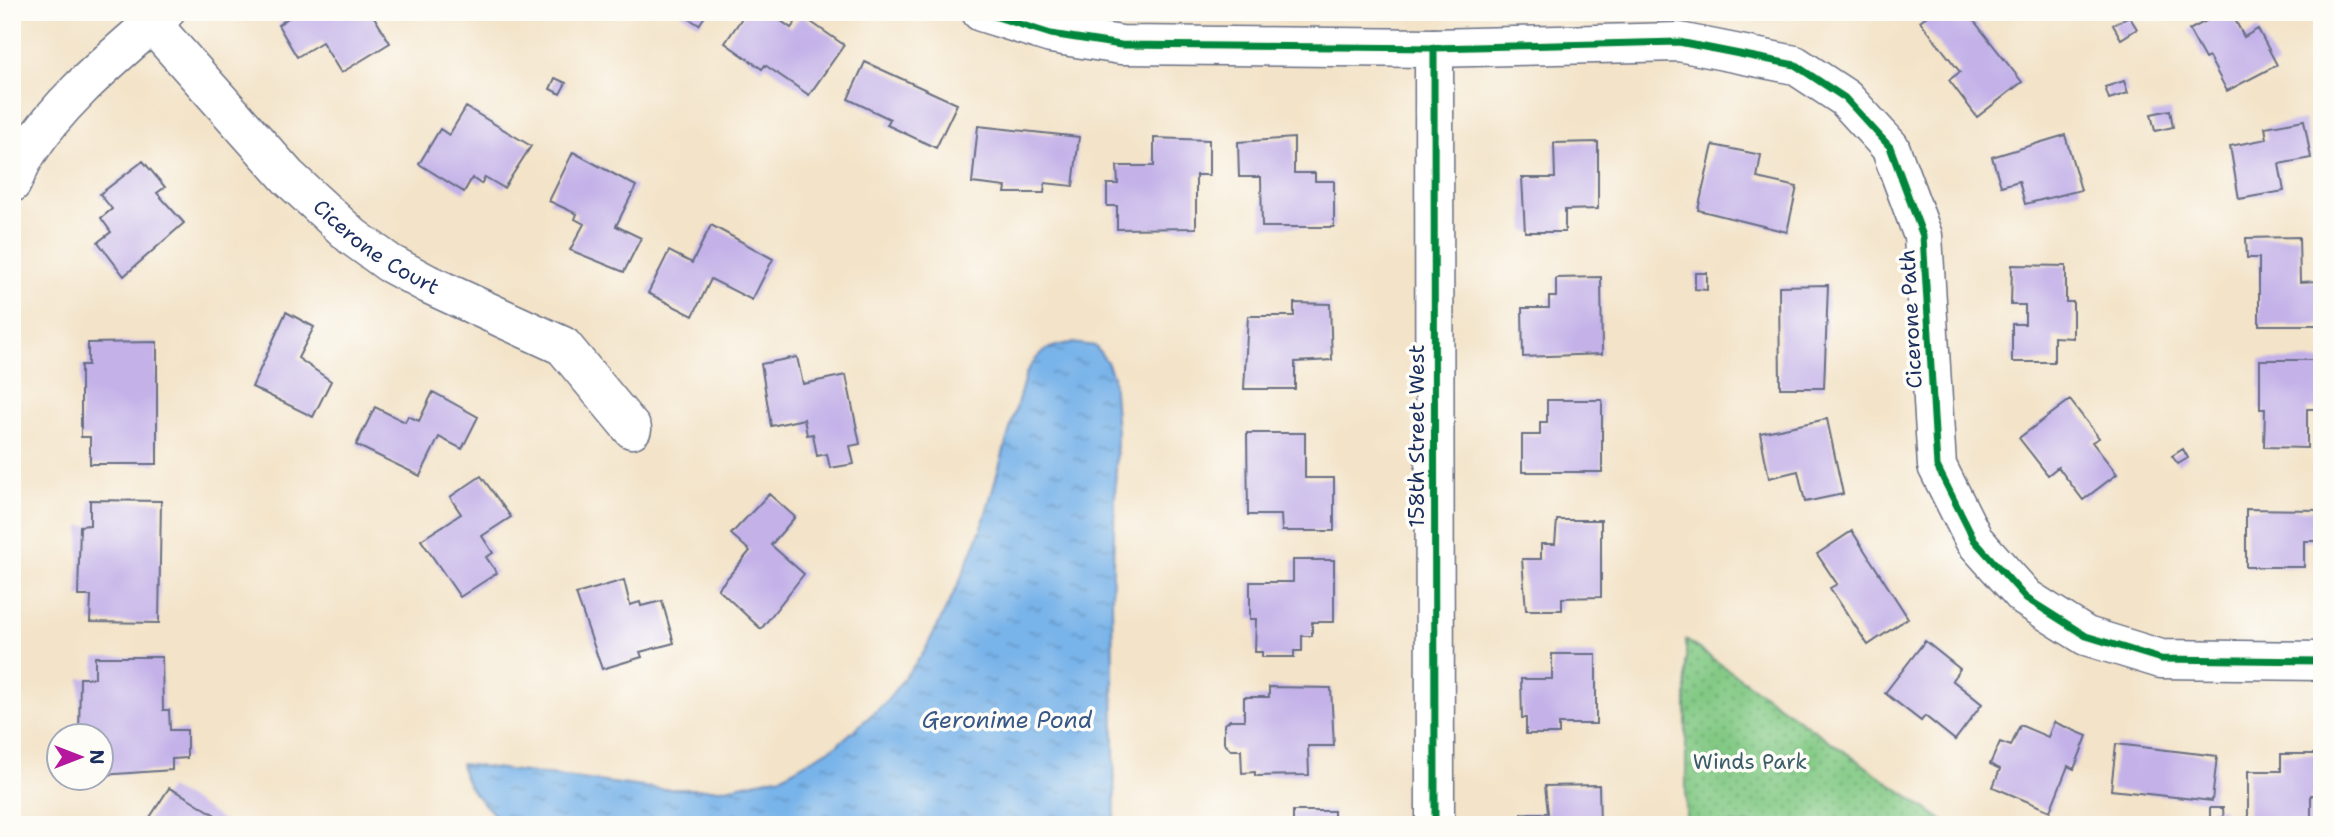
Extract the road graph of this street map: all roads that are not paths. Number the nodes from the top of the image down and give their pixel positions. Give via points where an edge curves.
1 (981, 12) edge
2 (158, 18) edge
3 (1434, 48) junction
4 (12, 183) edge
5 (632, 429) dead end
6 (2322, 661) edge
7 (1435, 825) edge

1 - 3 street, Cicerone Path via 1051,34 1121,45
2 - 4 street via 58,111 27,152
2 - 5 street, Cicerone Court via 288,177 353,237 428,284 563,345
3 - 6 street, Cicerone Path via 1679,42 1796,65 1845,98 1890,147 1923,236 1937,466 1974,540 2026,598 2086,636 2161,659
3 - 7 street, 158th Street West

